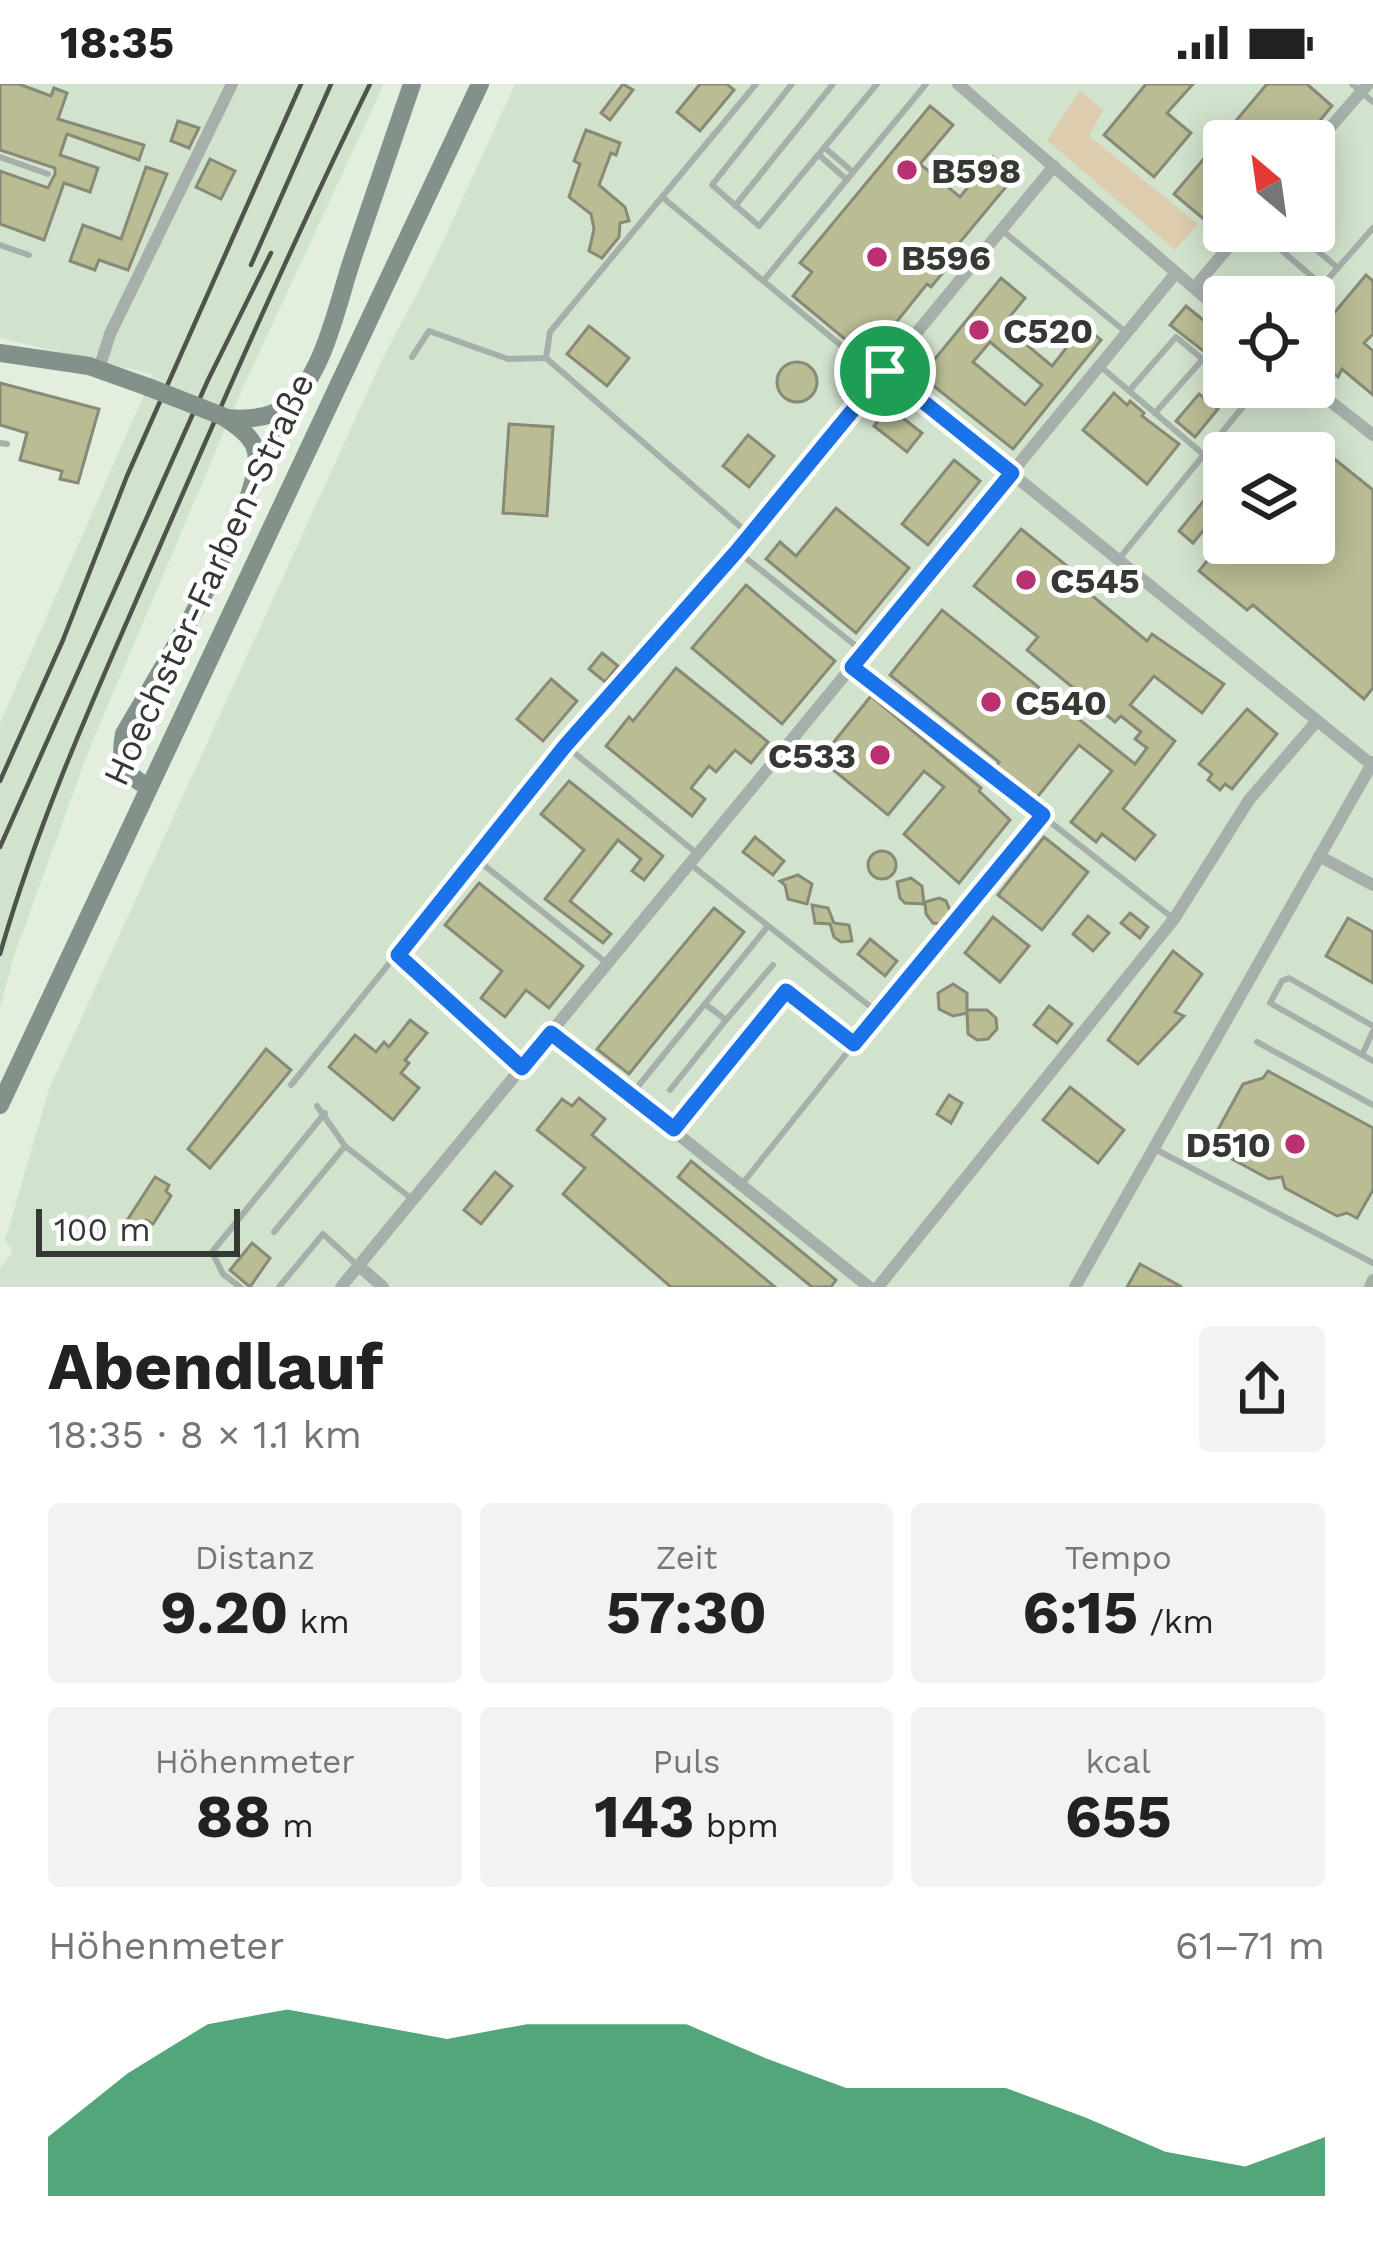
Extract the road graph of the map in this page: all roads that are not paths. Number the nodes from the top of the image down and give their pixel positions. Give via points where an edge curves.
1 (232, 84) edge
2 (412, 84) edge
3 (480, 84) edge
4 (756, 84) edge
5 (792, 84) edge
6 (833, 84) edge
7 (877, 84) edge
8 (926, 84) edge
9 (958, 84) edge
10 (1360, 87) edge
11 (1373, 102) edge
12 (1334, 120) edge
13 (822, 151) junction
14 (0, 157) edge
15 (1054, 166) junction
16 (48, 174) dead end
17 (850, 176) junction
18 (662, 197) junction
19 (735, 206) junction
20 (1373, 228) edge
21 (1001, 230) junction
22 (0, 245) edge
23 (1224, 252) edge
24 (1283, 252) edge
25 (1319, 252) edge
26 (29, 255) dead end
27 (1338, 268) junction
28 (1176, 273) junction
29 (1311, 276) edge
30 (1330, 276) edge
31 (763, 281) junction
32 (1194, 288) junction
33 (1203, 296) edge
34 (1126, 333) junction
35 (0, 353) edge
36 (412, 357) dead end
37 (546, 358) junction
38 (1202, 359) joint
39 (1100, 366) junction
40 (99, 369) junction
41 (882, 374) junction
42 (306, 381) junction
43 (1129, 392) junction
44 (1335, 405) edge
45 (1242, 408) edge
46 (1155, 413) junction
47 (241, 424) junction
48 (1222, 432) edge
49 (1373, 435) edge
50 (1203, 453) edge
51 (1203, 455) edge
52 (1012, 473) junction
53 (252, 493) junction
54 (750, 536) junction
55 (737, 551) junction
56 (1118, 560) junction
57 (864, 653) junction
58 (852, 667) junction
59 (1316, 722) junction
60 (565, 746) junction
61 (1372, 763) edge
62 (147, 786) junction
63 (1043, 815) junction
64 (1319, 856) junction
65 (475, 857) junction
66 (694, 859) junction
67 (1373, 885) edge
68 (1174, 919) junction
69 (768, 926) junction
70 (398, 955) junction
71 (608, 964) junction
72 (773, 965) dead end
73 (705, 1004) junction
74 (881, 1015) junction
75 (726, 1020) junction
76 (1373, 1029) edge
77 (551, 1033) junction
78 (1257, 1042) dead end
79 (854, 1044) junction
80 (1362, 1054) junction
81 (1373, 1061) edge
82 (522, 1068) junction
83 (291, 1085) dead end
84 (670, 1090) dead end
85 (632, 1095) junction
86 (0, 1105) edge
87 (1373, 1105) edge
88 (317, 1106) dead end
89 (326, 1113) junction
90 (674, 1129) junction
91 (345, 1146) junction
92 (1153, 1148) junction
93 (742, 1184) junction
94 (413, 1200) junction
95 (274, 1232) dead end
96 (1373, 1263) edge
97 (359, 1266) junction
98 (240, 1287) edge
99 (279, 1287) edge
100 (341, 1287) edge
101 (383, 1287) edge
102 (873, 1287) edge
103 (1076, 1287) edge

1 - 40 street
2 - 42 main road
3 - 62 main road, Hoechster-Farben-Straße
4 - 18 lane
5 - 19 lane via 713,181
6 - 19 lane
7 - 13 lane
8 - 17 lane
9 - 15 street
10 - 11 lane
10 - 12 street
13 - 17 lane
13 - 19 lane via 763,225
14 - 16 lane
15 - 21 street
15 - 28 street
17 - 31 lane
18 - 31 lane
18 - 37 lane via 550,332
20 - 27 lane
21 - 34 lane
21 - 41 street
22 - 26 lane
23 - 32 street
24 - 29 lane
25 - 27 lane
27 - 30 lane
28 - 32 street
28 - 34 street
31 - 41 lane
32 - 33 street
34 - 39 street
35 - 40 main road
36 - 37 lane via 429,331 508,359
37 - 54 lane
38 - 43 lane via 1176,338
38 - 46 lane
39 - 43 lane
39 - 52 street
40 - 47 main road, bridge
41 - 52 street
41 - 54 lane
42 - 47 main road via 281,409
42 - 53 lane
43 - 46 lane
44 - 49 street
45 - 48 lane
46 - 50 lane
47 - 53 main road via 256,454
51 - 56 lane
52 - 56 street
52 - 57 street
53 - 62 main road via 124,734 125,769
54 - 55 lane
55 - 57 lane
55 - 60 lane
56 - 59 street
57 - 58 street
58 - 63 lane
58 - 66 street
59 - 61 street
59 - 68 street via 1249,800
60 - 65 lane
60 - 66 lane
61 - 64 street
62 - 86 main road, Hoechster-Farben-Straße
63 - 68 lane
63 - 74 lane
64 - 67 street
64 - 92 street
65 - 70 lane
65 - 71 lane
66 - 69 lane
66 - 71 street
68 - 102 street
69 - 73 lane
69 - 74 lane
70 - 82 lane
70 - 83 lane
71 - 77 street
72 - 75 lane
73 - 75 lane
73 - 85 lane
74 - 79 lane
75 - 84 lane
76 - 80 lane
76 - 80 lane via 1289,978 1270,1003
77 - 82 street
77 - 85 street
78 - 87 lane
79 - 90 lane via 786,991
79 - 93 lane
80 - 81 lane
82 - 94 street
85 - 90 street
88 - 89 lane
89 - 91 lane
89 - 98 lane via 212,1252
90 - 93 street
91 - 94 lane
91 - 95 lane
92 - 96 lane
92 - 103 street
93 - 102 street
94 - 97 street
97 - 99 lane via 323,1234
97 - 100 street
97 - 101 street

